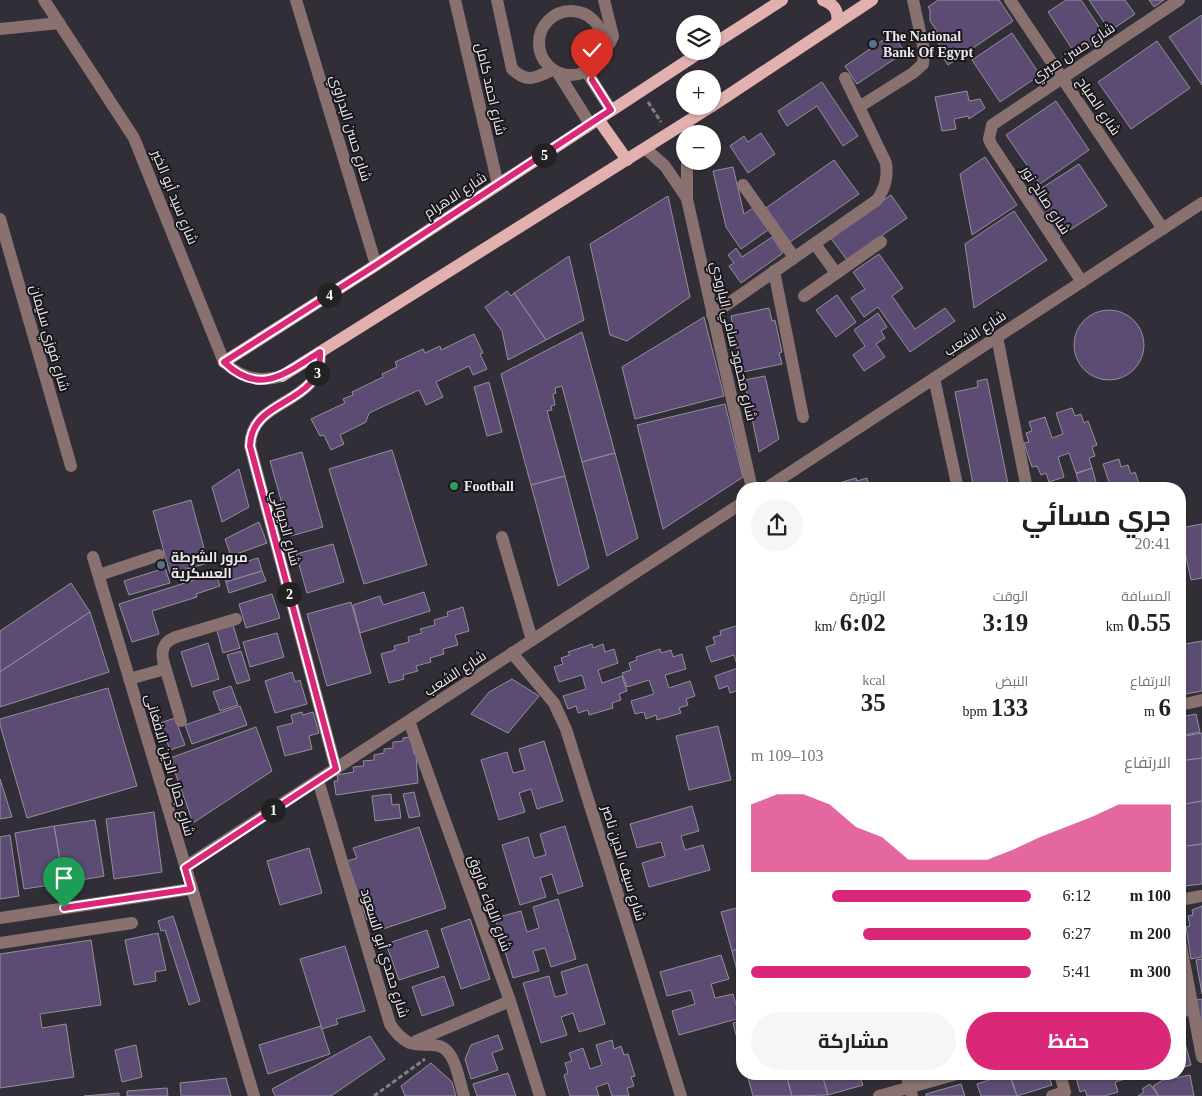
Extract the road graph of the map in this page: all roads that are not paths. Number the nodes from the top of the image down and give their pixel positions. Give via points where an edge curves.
1 (44, 0) edge
2 (296, 0) edge
3 (455, 0) edge
4 (497, 0) edge
5 (604, 0) edge
6 (782, 0) edge
7 (823, 0) edge
8 (872, 0) edge
9 (913, 0) edge
10 (1010, 0) edge
11 (1179, 0) edge
12 (59, 23) junction
13 (837, 23) junction
14 (0, 29) edge
15 (721, 39) edge
16 (603, 47) junction
17 (688, 60) edge
18 (556, 71) junction
19 (586, 71) junction
20 (1062, 77) junction
21 (845, 78) dead end
22 (721, 100) edge
23 (860, 107) junction
24 (611, 110) junction
25 (702, 115) edge
26 (594, 122) junction
27 (691, 125) edge
28 (676, 132) edge
29 (989, 132) joint
30 (646, 149) junction
31 (627, 160) junction
32 (687, 170) edge
33 (498, 185) junction
34 (743, 185) dead end
35 (687, 199) junction
36 (1202, 203) edge
37 (0, 219) edge
38 (1163, 229) junction
39 (881, 242) dead end
40 (815, 244) junction
41 (794, 257) junction
42 (376, 265) junction
43 (774, 272) junction
44 (836, 273) junction
45 (1082, 282) junction
46 (804, 296) dead end
47 (712, 315) junction
48 (997, 337) junction
49 (320, 352) junction
50 (224, 362) junction
51 (282, 376) joint
52 (934, 378) junction
53 (803, 417) dead end
54 (71, 466) dead end
55 (750, 482) edge
56 (776, 482) edge
57 (956, 482) edge
58 (1026, 482) edge
59 (736, 507) edge
60 (502, 537) dead end
61 (159, 555) dead end
62 (93, 557) dead end
63 (99, 575) junction
64 (236, 619) dead end
65 (532, 640) junction
66 (512, 653) junction
67 (165, 668) junction
68 (129, 679) junction
69 (1202, 700) edge
70 (1186, 703) edge
71 (181, 721) dead end
72 (409, 721) junction
73 (336, 769) junction
74 (318, 780) junction
75 (185, 868) junction
76 (191, 889) junction
77 (1202, 896) edge
78 (1186, 899) edge
79 (0, 918) edge
80 (132, 923) dead end
81 (0, 944) edge
82 (510, 1001) junction
83 (1186, 1011) edge
84 (411, 1043) junction
85 (1202, 1057) edge
86 (942, 1080) edge
87 (1062, 1080) edge
88 (911, 1092) edge
89 (254, 1096) edge
90 (464, 1096) edge
91 (540, 1096) edge
92 (681, 1096) edge
93 (879, 1096) edge
94 (1052, 1096) edge

1 - 12 street, شارع سيد أبو الخير
2 - 42 street, شارع حسن البدراوي
3 - 33 street, شارع احمد كامل
4 - 18 street via 512,69 521,77 532,79
5 - 16 street via 613,36
6 - 15 main road
7 - 13 main road via 834,6
8 - 13 main road
9 - 23 street via 924,50 923,64
10 - 20 street, شارع الصباح
11 - 20 street, شارع حسن صبري
12 - 14 street
12 - 50 street, شارع سيد أبو الخير via 134,138
13 - 22 main road
16 - 18 street via 600,29 588,15 571,10 553,15 541,29 538,47 546,64
16 - 19 street via 598,61
17 - 24 main road, شارع الاهرام
18 - 19 street via 572,75
18 - 26 street
19 - 24 street
20 - 29 street, شارع حسن صبري via 998,119
20 - 38 street, شارع الصباح
21 - 23 street
23 - 40 street via 886,163 886,183 877,200
24 - 26 main road, شارع الاهرام
25 - 27 main road
26 - 31 main road
26 - 33 main road, شارع الاهرام
28 - 30 main road
29 - 45 street, شارع صالح نور via 991,144
30 - 31 main road
30 - 35 street, شارع محمود سامي البارودي via 665,166
31 - 49 main road
32 - 35 street, شارع محمود سامي البارودي
33 - 42 main road, شارع الاهرام
34 - 41 street
35 - 47 street, شارع محمود سامي البارودي
36 - 38 street, شارع الشعب
37 - 54 street, شارع فوزي سليمان
38 - 45 street, شارع الشعب
39 - 44 street
40 - 41 street
40 - 44 street
41 - 43 street
42 - 50 main road, شارع الاهرام
43 - 47 street
43 - 53 street
44 - 46 street
45 - 48 street, شارع الشعب
47 - 55 street, شارع محمود سامي البارودي
48 - 52 street, شارع الشعب
48 - 58 street
49 - 51 main road
49 - 73 street, شارع الديواني via 320,362 312,381 301,392 260,418 252,431 250,446
50 - 51 street via 236,372 254,379
52 - 56 street, شارع الشعب
52 - 57 street
59 - 65 street, شارع الشعب
60 - 65 street
61 - 63 street
62 - 63 street, شارع جمال الدين الافغانى
63 - 68 street, شارع جمال الدين الافغانى
64 - 67 street via 169,640 162,653
65 - 66 street, شارع الشعب
66 - 72 street, شارع الشعب
66 - 92 street, شارع سيف الدين ناصر via 554,703 566,729
67 - 68 street
67 - 71 street
68 - 75 street, شارع جمال الدين الافغانى
69 - 70 street
72 - 73 street, شارع الشعب
72 - 82 street, شارع اللواء فاروق
73 - 74 street, شارع الشعب
74 - 75 street, شارع الشعب
74 - 84 street, شارع حمدي أبو السعود via 390,1024 402,1039
75 - 76 street, شارع جمال الدين الافغانى
76 - 79 street
76 - 89 street, شارع جمال الدين الافغانى
77 - 78 street
80 - 81 street
82 - 84 street
82 - 91 street, شارع اللواء فاروق
83 - 85 street
84 - 90 street via 429,1044 446,1050 452,1058
86 - 88 street
87 - 94 street via 1065,1092
88 - 93 street

